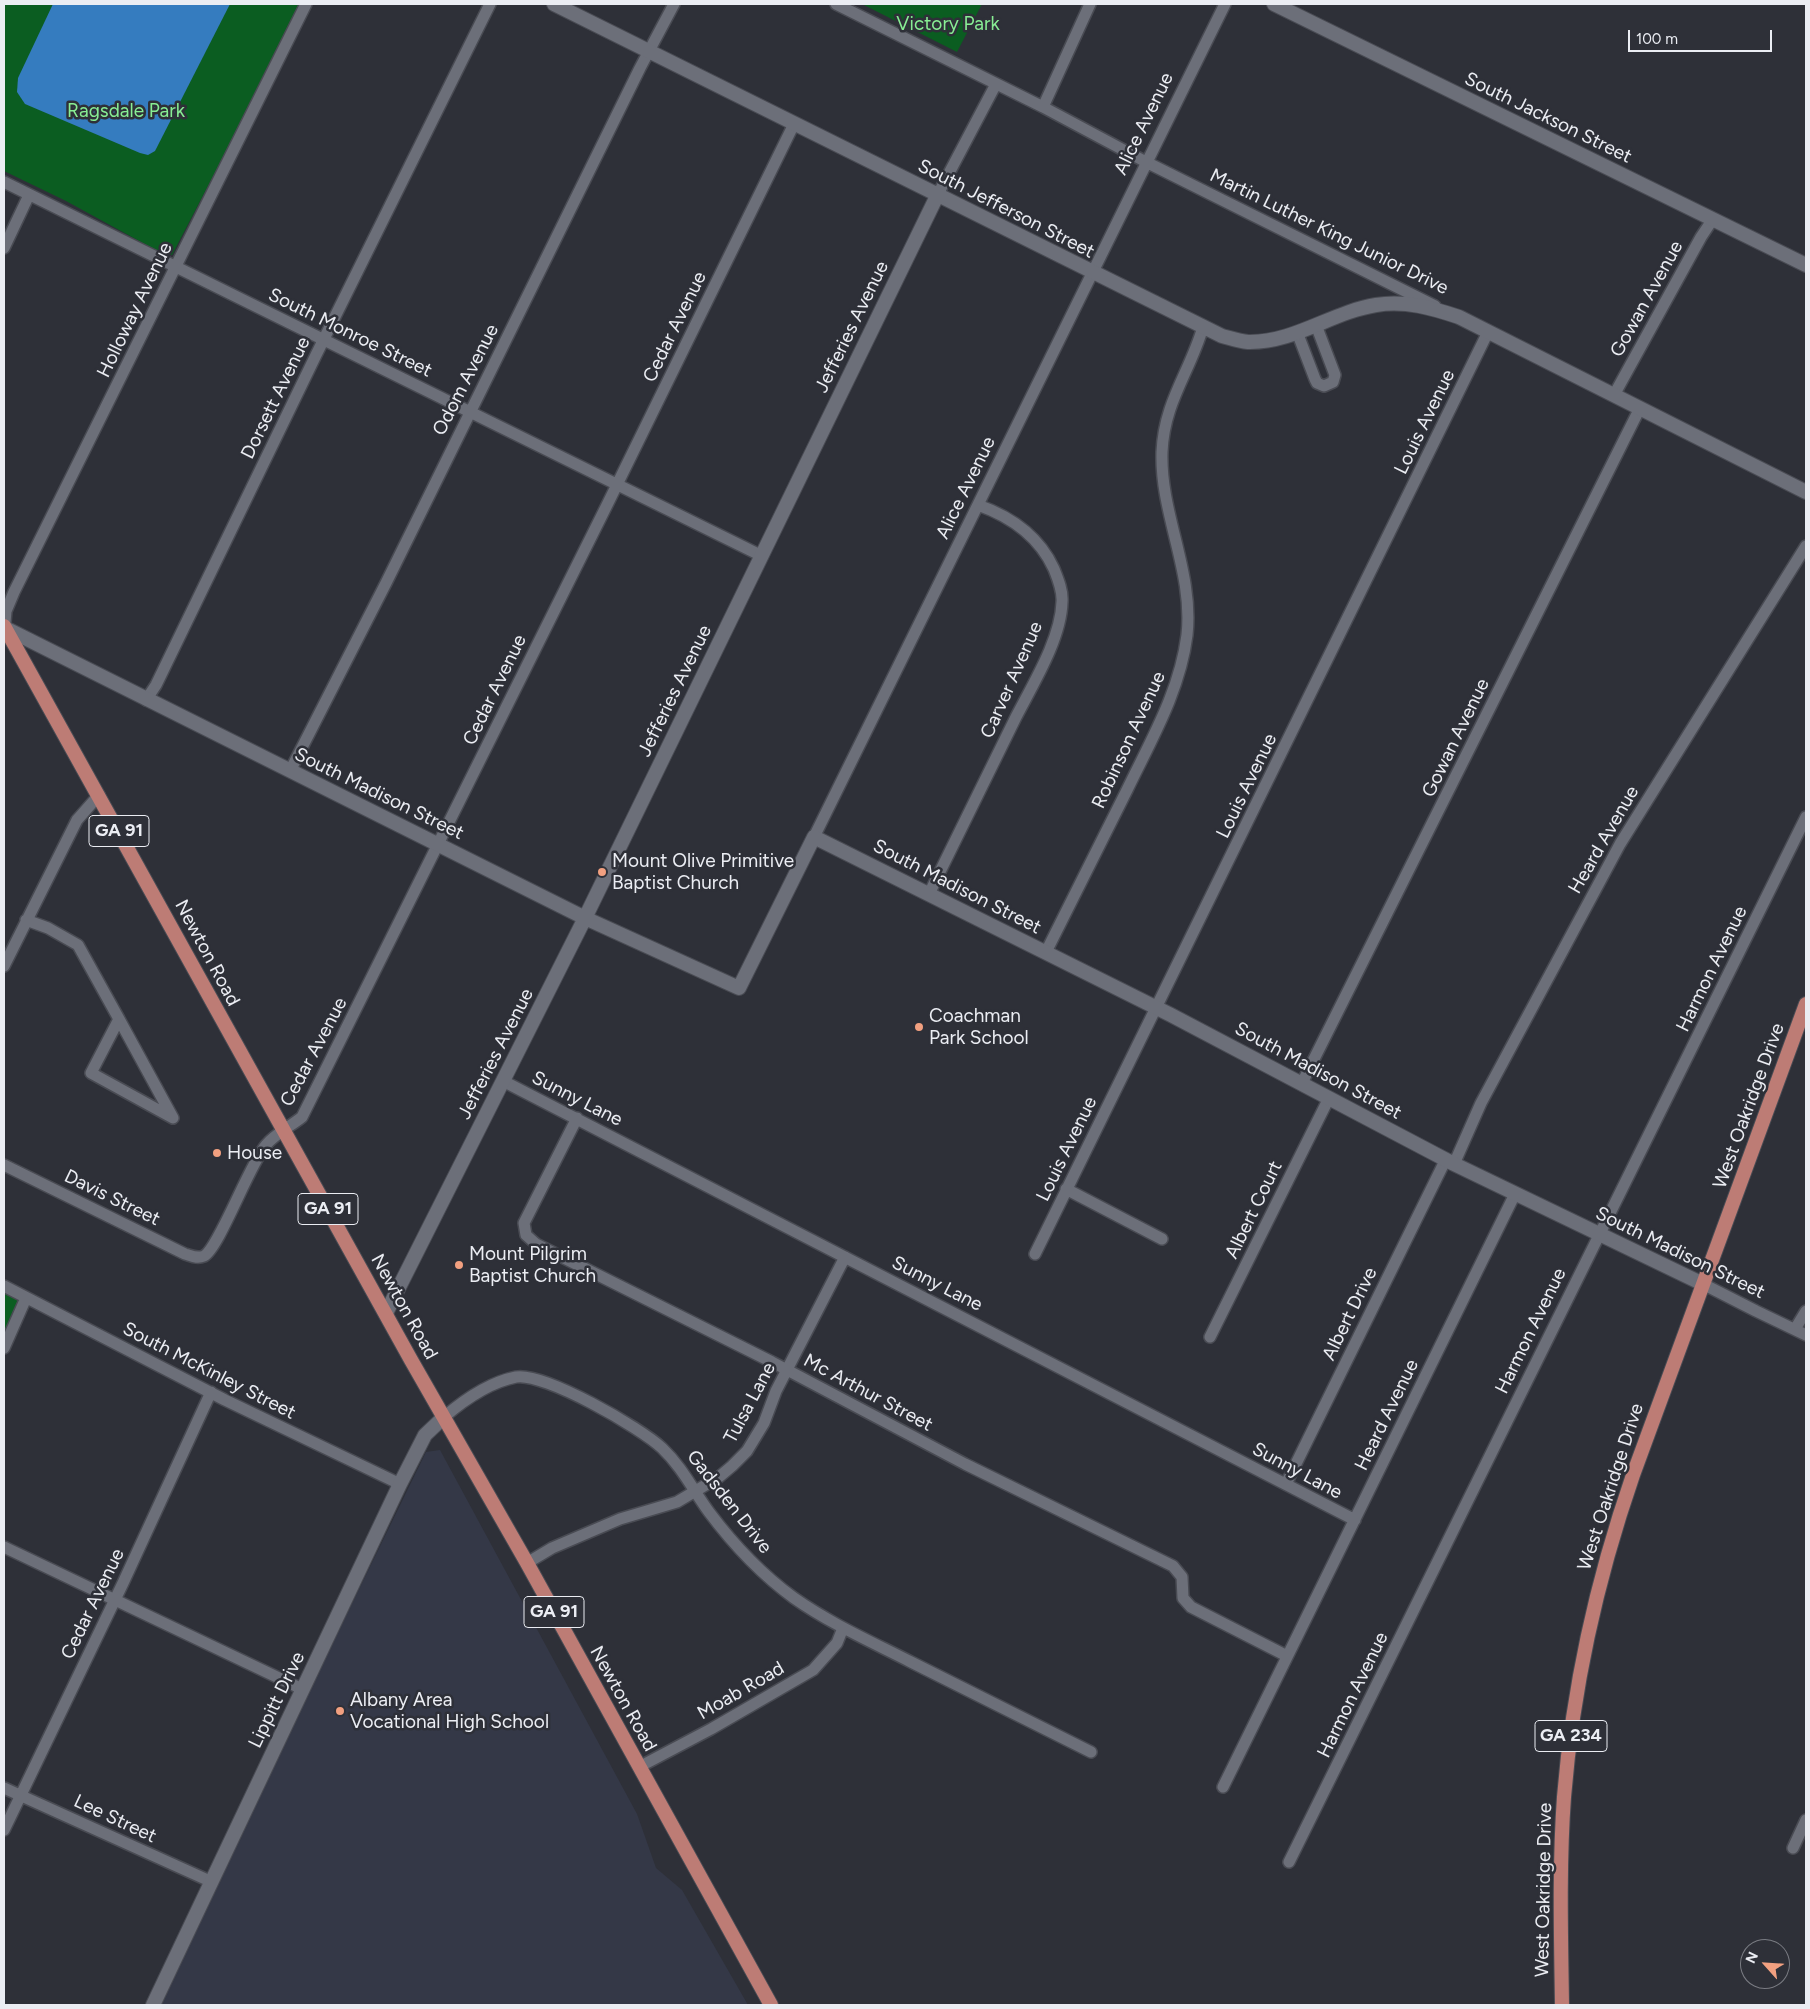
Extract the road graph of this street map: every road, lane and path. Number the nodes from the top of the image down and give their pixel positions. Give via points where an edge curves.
1 (306, 4) edge
2 (490, 4) edge
3 (554, 4) edge
4 (674, 4) edge
5 (836, 4) edge
6 (1090, 4) edge
7 (1225, 4) edge
8 (1274, 4) edge
9 (648, 52) junction
10 (996, 84) junction
11 (1043, 107) junction
12 (794, 124) junction
13 (1146, 162) junction
14 (4, 182) edge
15 (29, 195) junction
16 (936, 196) junction
17 (1713, 219) junction
18 (4, 248) edge
19 (1806, 265) edge
20 (176, 267) junction
21 (1091, 273) junction
22 (1459, 317) junction
23 (1316, 325) junction
24 (1203, 327) junction
25 (1297, 332) junction
26 (1488, 332) junction
27 (324, 340) junction
28 (1614, 396) junction
29 (1640, 408) junction
30 (470, 412) junction
31 (617, 484) junction
32 (1806, 492) edge
33 (978, 505) junction
34 (1806, 546) edge
35 (762, 556) junction
36 (4, 630) edge
37 (146, 700) junction
38 (290, 771) junction
39 (99, 795) junction
40 (1806, 817) edge
41 (814, 837) junction
42 (438, 844) junction
43 (929, 894) junction
44 (586, 918) junction
45 (26, 920) junction
46 (1046, 952) junction
47 (4, 966) edge
48 (739, 988) joint
49 (1806, 1004) edge
50 (1157, 1008) junction
51 (119, 1019) junction
52 (504, 1081) junction
53 (1302, 1084) junction
54 (1328, 1098) junction
55 (577, 1118) junction
56 (284, 1131) junction
57 (1450, 1161) junction
58 (4, 1165) edge
59 (1066, 1189) junction
60 (1515, 1194) junction
61 (1601, 1234) junction
62 (1162, 1239) dead end
63 (1035, 1254) dead end
64 (205, 1255) joint
65 (845, 1257) junction
66 (1703, 1284) junction
67 (4, 1286) edge
68 (26, 1298) junction
69 (1806, 1311) edge
70 (386, 1313) junction
71 (1795, 1329) junction
72 (1806, 1335) edge
73 (1210, 1337) dead end
74 (4, 1348) edge
75 (787, 1371) junction
76 (211, 1392) junction
77 (444, 1417) junction
78 (400, 1484) junction
79 (1286, 1484) junction
80 (695, 1492) junction
81 (1355, 1520) junction
82 (4, 1546) edge
83 (527, 1563) junction
84 (115, 1599) junction
85 (843, 1628) junction
86 (1287, 1656) junction
87 (302, 1689) junction
88 (1091, 1752) dead end
89 (639, 1767) junction
90 (1223, 1787) dead end
91 (4, 1788) edge
92 (21, 1794) junction
93 (1806, 1820) edge
94 (4, 1830) edge
95 (1793, 1848) dead end
96 (1289, 1862) dead end
97 (212, 1882) junction
98 (153, 2005) edge
99 (771, 2005) edge
100 (1562, 2005) edge

1 - 20 street, Holloway Avenue
2 - 27 street, Dorsett Avenue
3 - 9 street, South Jefferson Street
4 - 9 street, Odom Avenue
5 - 10 street, Martin Luther King Junior Drive
6 - 11 street
7 - 13 street, Alice Avenue
8 - 17 street, South Jackson Street
9 - 12 street, South Jefferson Street
9 - 30 street, Odom Avenue
10 - 11 street, Martin Luther King Junior Drive
10 - 16 street, Jefferies Avenue
11 - 13 street, Martin Luther King Junior Drive
12 - 16 street, South Jefferson Street
12 - 31 street, Cedar Avenue
13 - 21 street, Alice Avenue
13 - 22 street, Martin Luther King Junior Drive
14 - 15 street, South Monroe Street
15 - 18 street
15 - 20 street, South Monroe Street
16 - 21 street, South Jefferson Street
16 - 35 street, Jefferies Avenue
17 - 19 street, South Jackson Street
17 - 28 street, Gowan Avenue
20 - 27 street, South Monroe Street
20 - 36 street, Holloway Avenue via 14,592 6,611
21 - 24 street, South Jefferson Street
21 - 33 street, Alice Avenue
22 - 23 street, South Jefferson Street via 1414,305 1384,304
22 - 26 street, Martin Luther King Junior Drive
23 - 25 street, South Jefferson Street
23 - 25 street via 1335,375 1333,382 1324,386 1314,379
24 - 25 street, South Jefferson Street via 1222,336 1248,342 1277,339
24 - 46 street, Robinson Avenue via 1174,394 1162,451 1164,495 1184,579 1187,632 1179,674 1148,747
26 - 28 street, Martin Luther King Junior Drive
26 - 50 street, Louis Avenue
27 - 30 street, South Monroe Street
27 - 37 street, Dorsett Avenue
28 - 29 street, Martin Luther King Junior Drive
29 - 32 street, Martin Luther King Junior Drive
29 - 53 street, Gowan Avenue
30 - 31 street, South Monroe Street
30 - 38 street, Odom Avenue
31 - 35 street, South Monroe Street
31 - 42 street, Cedar Avenue
33 - 41 street, Alice Avenue
33 - 43 street, Carver Avenue via 1014,522 1041,546 1057,576 1062,602 1051,647
34 - 57 street, Heard Avenue via 1620,844
35 - 44 street, Jefferies Avenue
36 - 37 street, South Madison Street
36 - 39 main road, Newton Road / GA 91
37 - 38 street, South Madison Street
38 - 42 street, South Madison Street
39 - 45 street via 77,820
39 - 56 main road, Newton Road / GA 91
40 - 61 street, Harmon Avenue
41 - 43 street, South Madison Street
41 - 48 street, Alice Avenue
42 - 44 street, South Madison Street
42 - 56 street, Cedar Avenue via 302,1117
43 - 46 street, South Madison Street
44 - 48 street, South Madison Street
44 - 52 street, Jefferies Avenue
45 - 47 street
45 - 51 street via 78,945
46 - 50 street, South Madison Street
49 - 66 main road, West Oakridge Drive / GA 234
50 - 53 street, South Madison Street
50 - 59 street, Louis Avenue
51 - 51 street via 151,1078 173,1118 91,1073
52 - 55 street, Sunny Lane
52 - 70 street, Jefferies Avenue
53 - 54 street, South Madison Street
54 - 57 street, South Madison Street
54 - 73 street, Albert Court
55 - 65 street, Sunny Lane
55 - 75 street, Mc Arthur Street via 529,1211 524,1223 526,1235 536,1244
56 - 64 street, Cedar Avenue via 266,1145
56 - 70 main road, Newton Road / GA 91
57 - 60 street, South Madison Street
57 - 79 street, Albert Drive
58 - 64 street, Davis Street via 185,1254 197,1258
59 - 62 street
59 - 63 street, Louis Avenue
60 - 61 street, South Madison Street
60 - 81 street, Heard Avenue
61 - 66 street, South Madison Street
61 - 96 street, Harmon Avenue
65 - 75 street, Tulsa Lane
65 - 79 street, Sunny Lane
66 - 71 street, South Madison Street
66 - 100 main road, West Oakridge Drive / GA 234 via 1621,1510 1584,1654 1570,1742 1562,1833
67 - 68 street, South McKinley Street
68 - 74 street
68 - 76 street, South McKinley Street
69 - 71 street
70 - 77 main road, Newton Road / GA 91
71 - 72 street, South Madison Street
75 - 80 street, Tulsa Lane via 764,1423 747,1451 719,1477
75 - 86 street, Mc Arthur Street via 1173,1566 1182,1577 1183,1598 1190,1607
76 - 78 street, South McKinley Street
76 - 84 street, Cedar Avenue
77 - 78 street, Lippitt Drive via 424,1435
77 - 80 street, Gadsden Drive via 463,1401 494,1385 516,1377 536,1379 649,1436 676,1464
77 - 83 main road, Newton Road / GA 91
78 - 87 street, Lippitt Drive
79 - 81 street, Sunny Lane
80 - 83 street, Tulsa Lane via 677,1502 595,1529
80 - 85 street, Gadsden Drive via 752,1563 794,1598
81 - 86 street, Heard Avenue
82 - 84 street
83 - 89 main road, Newton Road / GA 91
84 - 87 street
84 - 92 street, Cedar Avenue
85 - 88 street, Gadsden Drive
85 - 89 street, Moab Road via 837,1643 813,1670
86 - 90 street, Heard Avenue
87 - 97 street, Lippitt Drive
89 - 99 main road, Newton Road / GA 91
91 - 92 street, Lee Street
92 - 94 street, Cedar Avenue
92 - 97 street, Lee Street
93 - 95 street
97 - 98 street, Lippitt Drive

